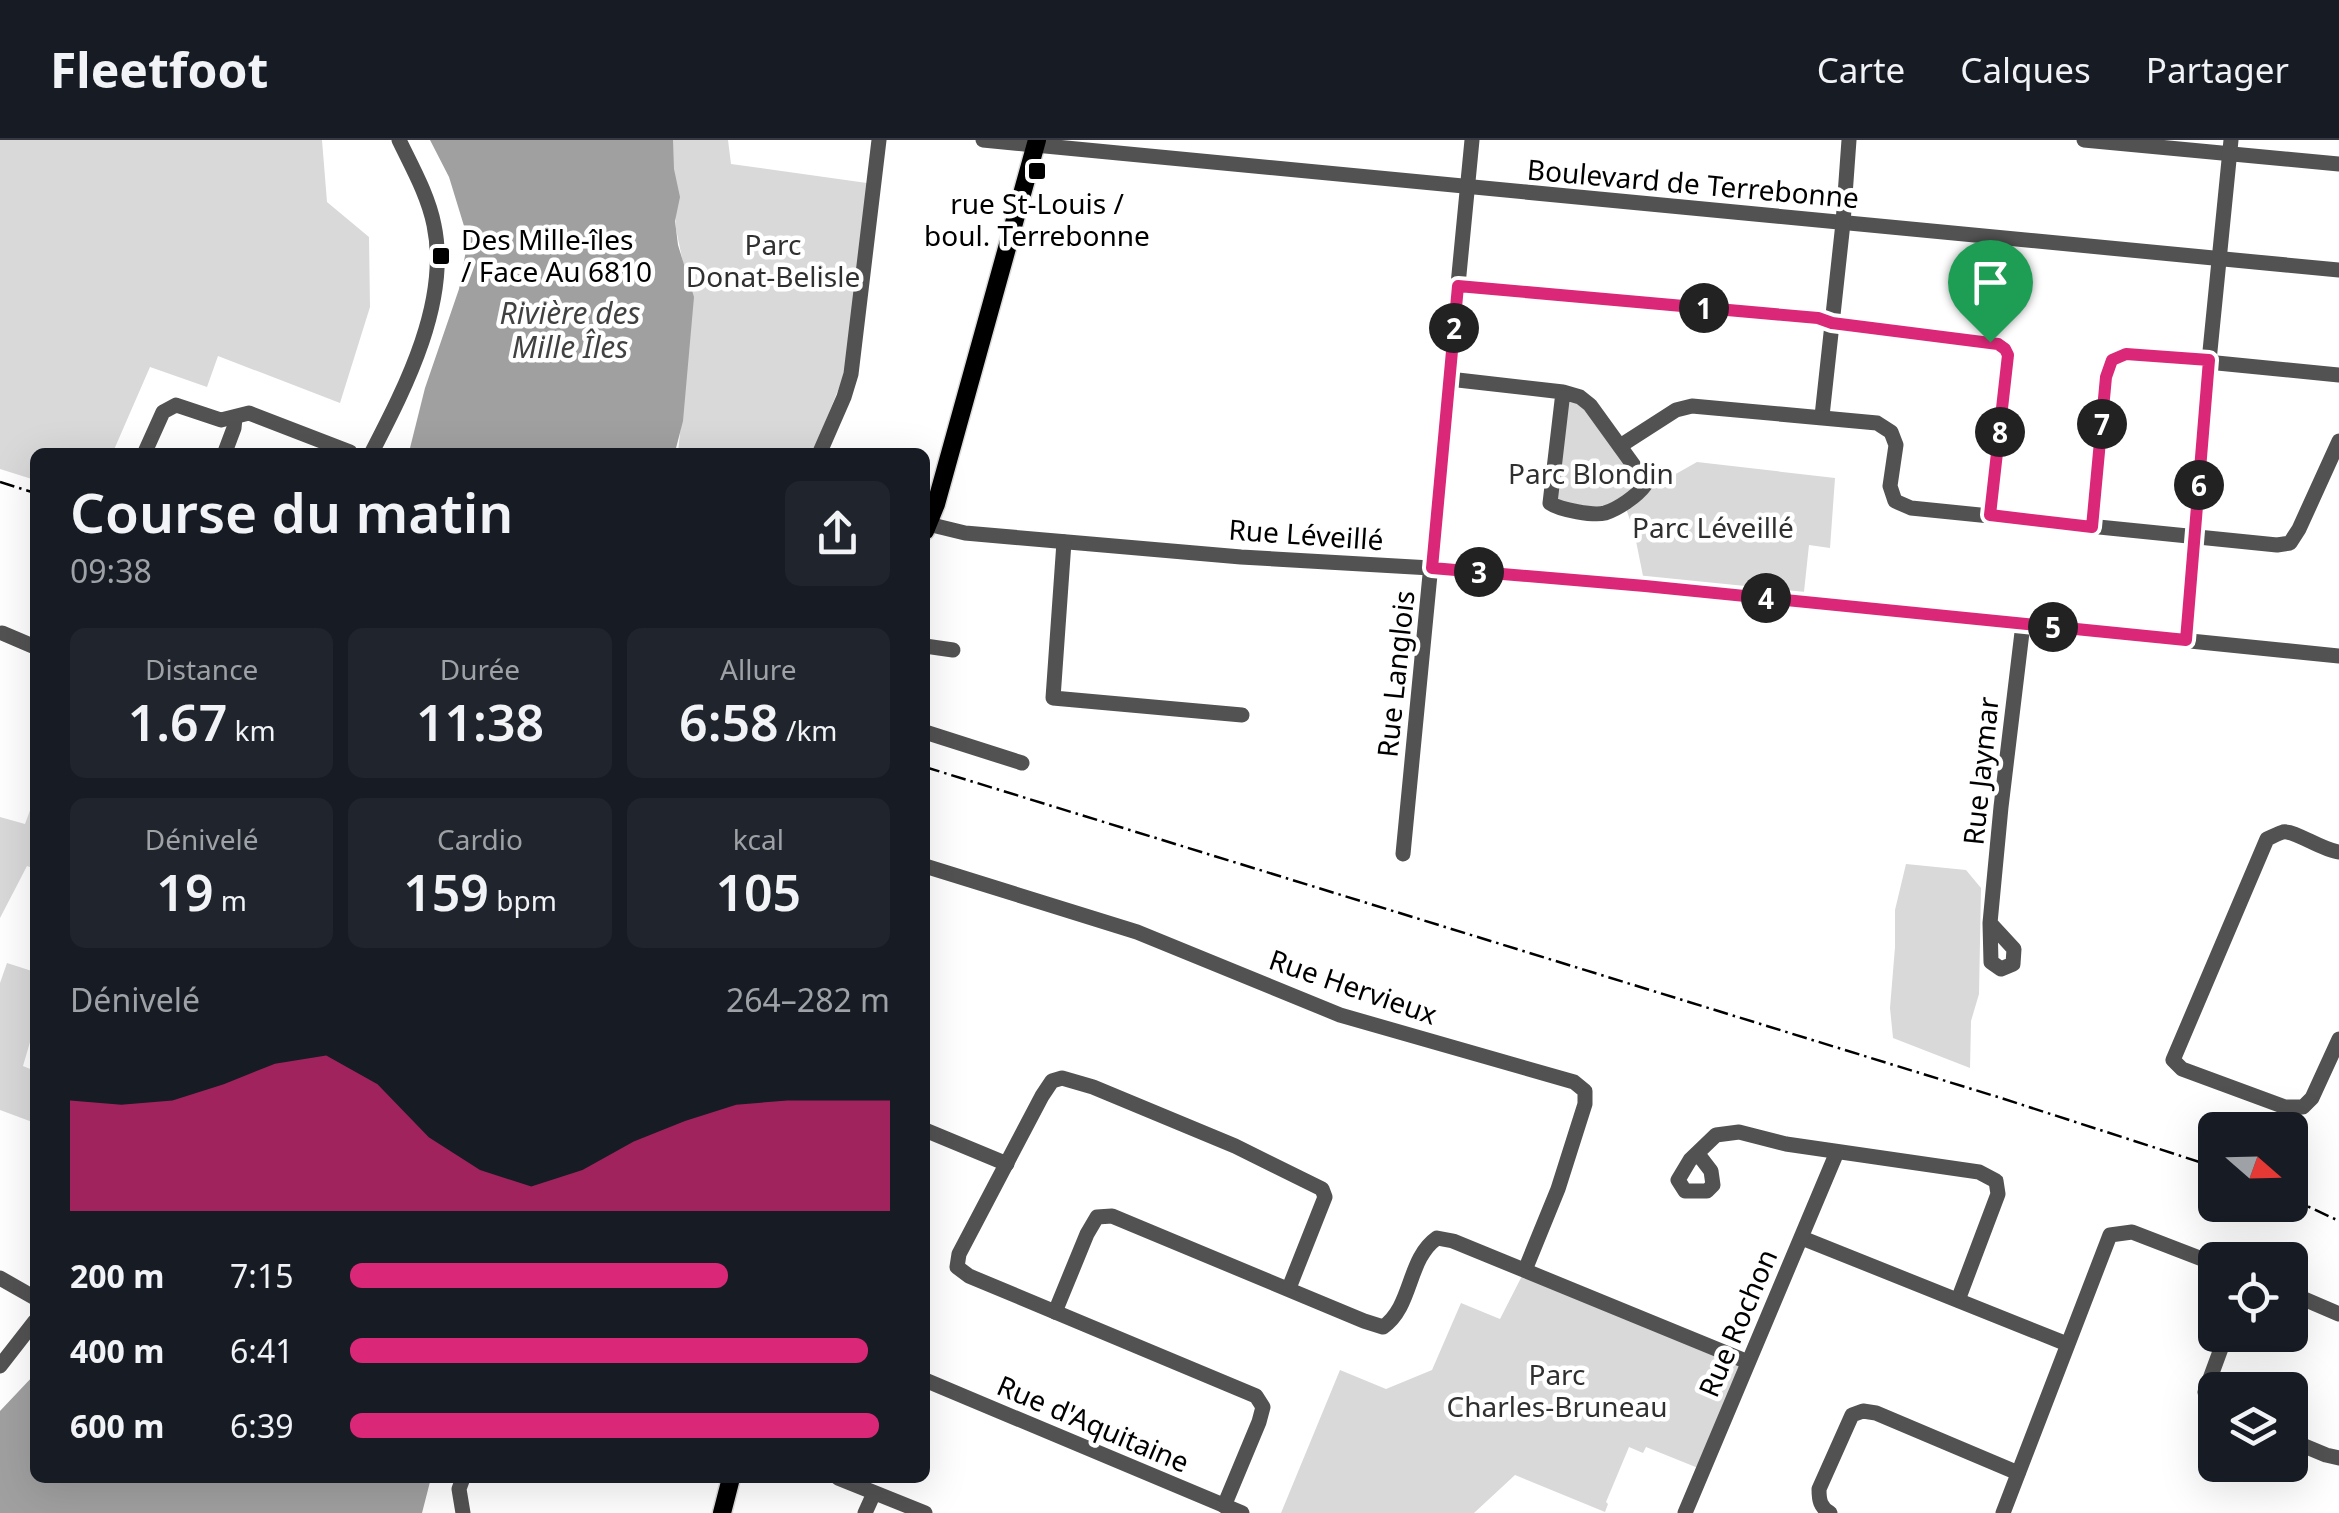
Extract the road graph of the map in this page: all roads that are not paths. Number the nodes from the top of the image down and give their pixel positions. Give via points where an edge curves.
1 (398, 140) edge
2 (879, 140) edge
3 (982, 140) edge
4 (1472, 140) edge
5 (1850, 140) edge
6 (2084, 140) edge
7 (1037, 143) edge
8 (2230, 147) edge
9 (2339, 164) edge
10 (1467, 187) junction
11 (1843, 223) junction
12 (2220, 257) junction
13 (2339, 270) edge
14 (1458, 286) junction
15 (1832, 323) junction
16 (2209, 360) junction
17 (2339, 374) edge
18 (1449, 378) junction
19 (1563, 392) junction
20 (1822, 416) junction
21 (235, 418) junction
22 (2339, 441) edge
23 (1620, 446) junction
24 (147, 448) edge
25 (226, 448) edge
26 (340, 448) edge
27 (374, 448) edge
28 (822, 448) edge
29 (1990, 515) junction
30 (930, 518) edge
31 (2092, 527) junction
32 (930, 528) edge
33 (2194, 538) junction
34 (1064, 542) junction
35 (1432, 568) junction
36 (2023, 624) junction
37 (2, 634) edge
38 (2186, 640) junction
39 (30, 644) edge
40 (930, 647) edge
41 (953, 650) dead end
42 (2339, 656) edge
43 (1242, 715) dead end
44 (930, 734) edge
45 (1022, 763) dead end
46 (2339, 852) edge
47 (1403, 854) dead end
48 (930, 868) edge
49 (1990, 923) dead end
50 (2339, 1039) edge
51 (930, 1132) edge
52 (1837, 1152) junction
53 (1698, 1154) dead end
54 (1008, 1164) junction
55 (1802, 1238) junction
56 (2198, 1257) edge
57 (1524, 1270) junction
58 (0, 1278) edge
59 (1289, 1288) junction
60 (30, 1295) edge
61 (1958, 1300) junction
62 (2308, 1301) edge
63 (1055, 1312) junction
64 (2339, 1314) edge
65 (30, 1327) edge
66 (2067, 1344) junction
67 (1748, 1362) junction
68 (0, 1366) edge
69 (930, 1382) edge
70 (2308, 1448) edge
71 (2339, 1458) edge
72 (2018, 1473) junction
73 (461, 1483) edge
74 (730, 1483) edge
75 (851, 1483) edge
76 (874, 1492) junction
77 (1224, 1506) junction
78 (462, 1513) edge
79 (722, 1513) edge
80 (865, 1513) edge
81 (925, 1513) edge
82 (1242, 1513) edge
83 (1686, 1513) edge
84 (1830, 1513) edge
85 (2002, 1513) edge

1 - 27 street via 435,227 438,276 432,312
2 - 28 street via 851,374
3 - 7 street, Boulevard de Terrebonne
4 - 10 street, Rue Langlois
5 - 11 street
6 - 8 street
7 - 10 street, Boulevard de Terrebonne
7 - 30 main road
8 - 9 street
8 - 12 street
10 - 11 street, Boulevard de Terrebonne
10 - 14 street, Rue Langlois
11 - 12 street, Boulevard de Terrebonne
11 - 15 street
12 - 13 street, Boulevard de Terrebonne
12 - 16 street
14 - 15 street
14 - 18 street, Rue Langlois
15 - 20 street
15 - 29 street via 2005,349
16 - 17 street
16 - 31 street via 2126,354 2112,360
16 - 33 street
18 - 19 street
18 - 35 street, Rue Langlois
19 - 23 street via 1590,405
19 - 23 street via 1550,503 1603,514 1640,492 1642,477
20 - 23 street via 1692,406
20 - 29 street via 1878,422 1891,432 1895,501
21 - 24 street via 169,407
21 - 25 street
21 - 26 street via 249,413
22 - 33 street via 2290,543
29 - 31 street
31 - 33 street
32 - 34 street, Rue Léveillé
33 - 38 street
34 - 35 street, Rue Léveillé
34 - 43 street via 1054,698
35 - 36 street, Rue Léveillé
35 - 47 street, Rue Langlois
36 - 38 street, Rue Léveillé
36 - 49 street, Rue Jaymar
37 - 39 street
38 - 42 street, Rue Léveillé
40 - 41 street
44 - 45 street
46 - 50 street via 2291,833 2267,839 2173,1060 2182,1069 2303,1107
48 - 57 street, Rue Hervieux via 1136,932 1340,1015 1574,1082 1585,1104
51 - 54 street
52 - 53 street via 1739,1132 1716,1134
52 - 55 street, Rue Rochon
52 - 61 street via 1996,1180 1998,1194
54 - 59 street via 1042,1096 1062,1078 1235,1146 1322,1189 1325,1197
54 - 63 street via 956,1267
55 - 61 street
55 - 67 street, Rue Rochon
56 - 66 street via 2132,1232 2110,1235
57 - 59 street via 1437,1238 1425,1246 1395,1318 1383,1327
57 - 67 street
58 - 60 street
59 - 63 street via 1112,1216 1096,1218
61 - 66 street
62 - 64 street
63 - 77 street via 1256,1396 1263,1407 1260,1422
65 - 68 street
66 - 72 street
67 - 83 street, Rue Rochon
69 - 77 street, Rue d'Aquitaine
70 - 71 street
72 - 84 street via 1864,1411 1852,1414 1819,1489
72 - 85 street
73 - 78 street
74 - 79 main road
75 - 76 street
76 - 80 street
76 - 81 street
77 - 82 street, Rue d'Aquitaine

